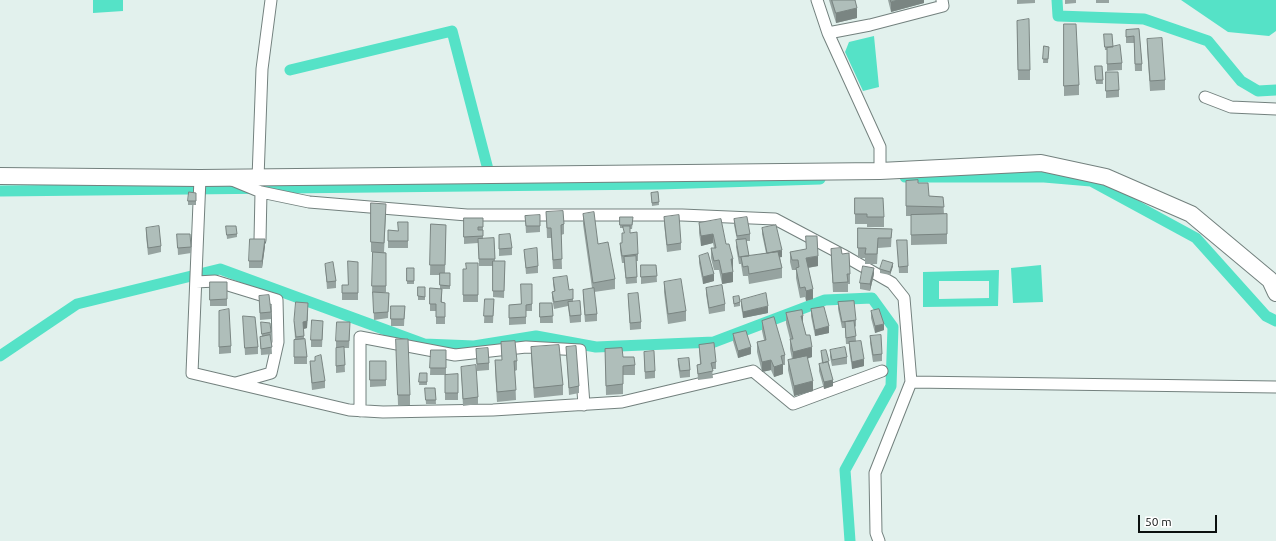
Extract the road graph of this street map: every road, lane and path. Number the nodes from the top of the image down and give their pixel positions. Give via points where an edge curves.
1 (271, 0) edge
2 (817, 0) edge
3 (942, 0) edge
4 (828, 33) junction
5 (1205, 96) dead end
6 (1276, 109) edge
7 (880, 171) junction
8 (0, 176) edge
9 (200, 178) junction
10 (259, 185) junction
11 (260, 240) edge
12 (196, 282) junction
13 (1276, 292) edge
14 (882, 371) dead end
15 (911, 382) junction
16 (235, 383) junction
17 (1276, 387) edge
18 (584, 405) junction
19 (360, 411) junction
20 (879, 541) edge

1 - 10 street via 262,69
2 - 4 street
3 - 4 street via 943,6
4 - 7 street via 880,147
5 - 6 street via 1231,107
7 - 10 street
7 - 13 street via 1041,163 1106,177 1191,214 1270,280
8 - 9 street
9 - 10 street via 226,178
9 - 12 street
10 - 11 street
10 - 15 street via 309,202 468,215 682,215 775,219 892,283 904,298
12 - 16 street via 192,373
12 - 16 street via 215,281 277,300 278,342 271,373
14 - 18 street via 793,404 753,371 622,402
15 - 17 street
15 - 20 street via 875,473 876,533
16 - 19 street
18 - 19 street via 493,410
18 - 19 street via 580,350 526,347 455,355 360,337

